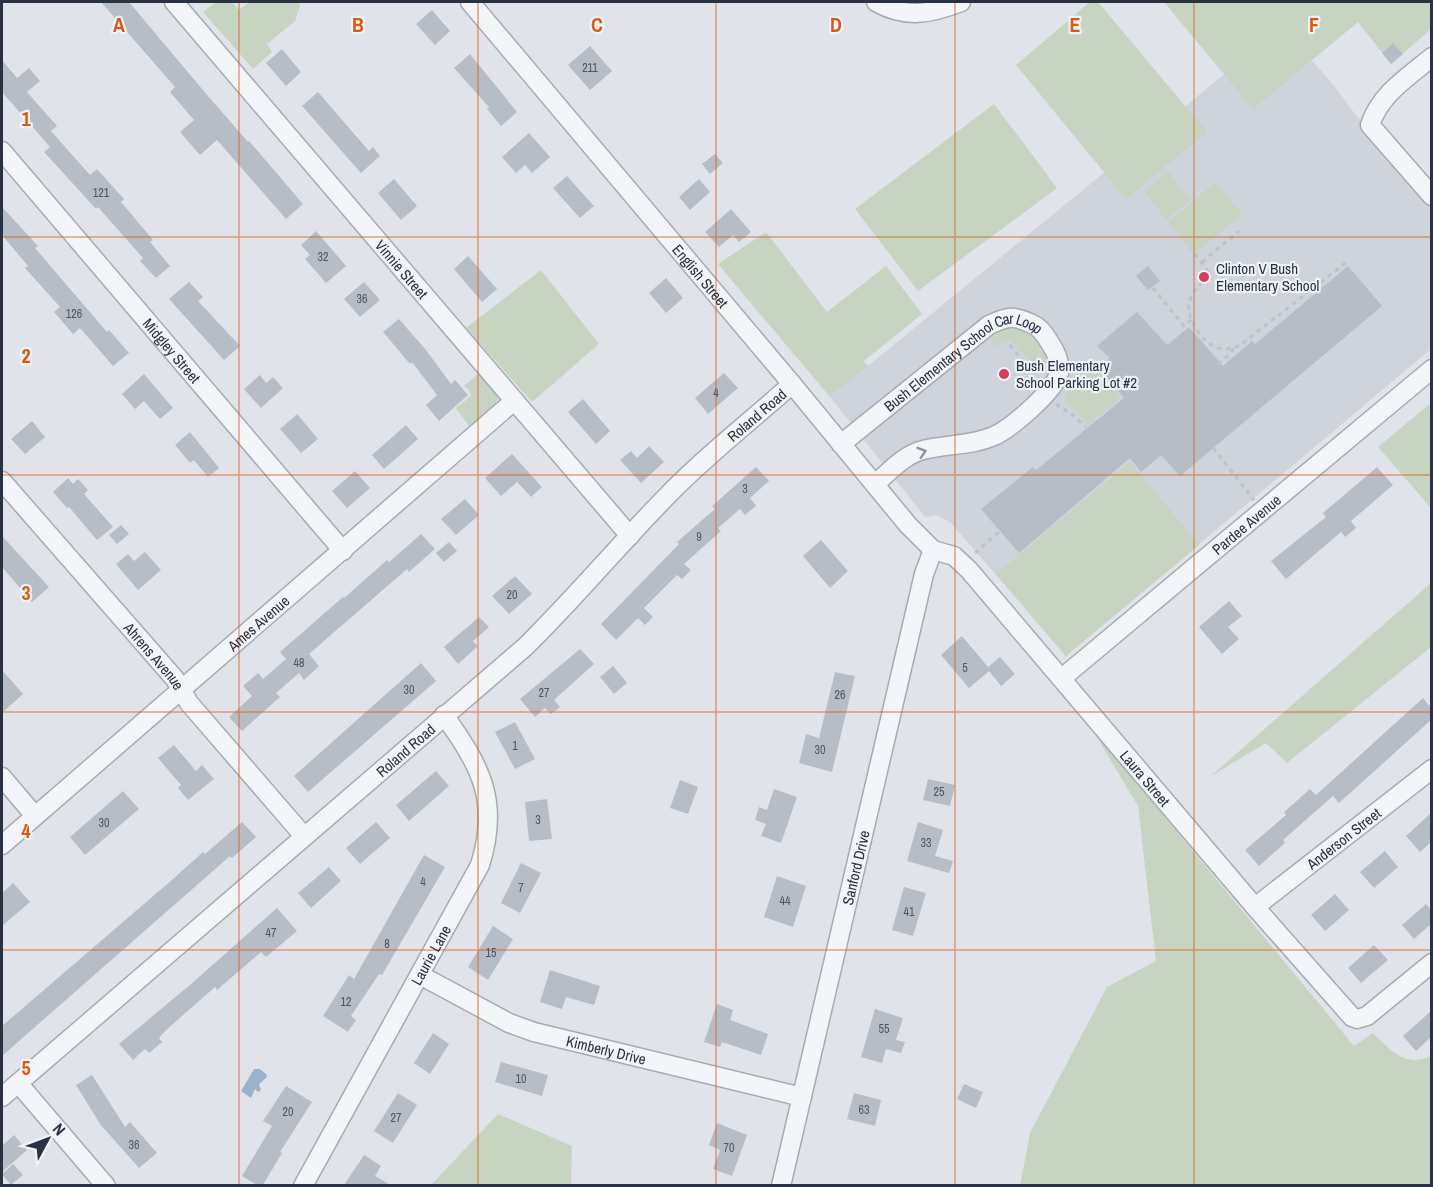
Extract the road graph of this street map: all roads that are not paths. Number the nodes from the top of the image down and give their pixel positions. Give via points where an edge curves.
1 (174, 2) edge
2 (470, 2) edge
3 (876, 2) edge
4 (961, 2) edge
5 (1431, 57) edge
6 (2, 151) edge
7 (1431, 196) edge
8 (1431, 369) edge
9 (792, 384) junction
10 (514, 401) junction
11 (841, 444) junction
12 (2, 481) edge
13 (875, 484) junction
14 (630, 536) junction
15 (933, 550) junction
16 (343, 551) junction
17 (1062, 678) junction
18 (181, 691) junction
19 (444, 716) junction
20 (1431, 769) edge
21 (2, 777) edge
22 (35, 816) junction
23 (303, 835) junction
24 (2, 845) edge
25 (1255, 907) junction
26 (1431, 963) edge
27 (420, 975) junction
28 (18, 1083) junction
29 (2, 1097) edge
30 (802, 1097) junction
31 (106, 1185) edge
32 (303, 1185) edge
33 (781, 1185) edge

1 - 10 street, Vinnie Street
2 - 9 street, English Street
3 - 4 street via 916,14
5 - 7 street via 1384,97 1370,125
6 - 16 street, Midgley Street
8 - 17 street, Pardee Avenue
9 - 11 street, English Street
9 - 14 street, Roland Road via 691,472
10 - 14 street, Vinnie Street
10 - 16 street, Ames Avenue
11 - 13 street, English Street
13 -> 11 street, Bush Elementary School Car Loop via 898,464 923,450 976,443 1003,430 1052,387 1059,365 1054,350 1036,326 1006,317 989,325
12 - 18 street, Ahrens Avenue via 175,679
13 - 15 street, English Street
14 - 19 street, Roland Road via 525,647
15 - 17 street, Laura Street via 946,552 963,563
15 - 30 street, Sanford Drive via 922,581
16 - 18 street, Ames Avenue
17 - 25 street, Laura Street
18 - 22 street, Ames Avenue
18 - 23 street, Ahrens Avenue
19 - 23 street, Roland Road
19 - 27 street, Laurie Lane via 482,777 489,825 480,865
20 - 25 street, Anderson Street
21 - 22 street
22 - 24 street, Ames Avenue
23 - 28 street, Roland Road
25 - 26 street, Laura Street via 1357,1019 1367,1016
27 - 30 street, Kimberly Drive via 509,1023 534,1032
27 - 32 street, Laurie Lane
28 - 29 street, Roland Road
28 - 31 street
30 - 33 street, Sanford Drive

